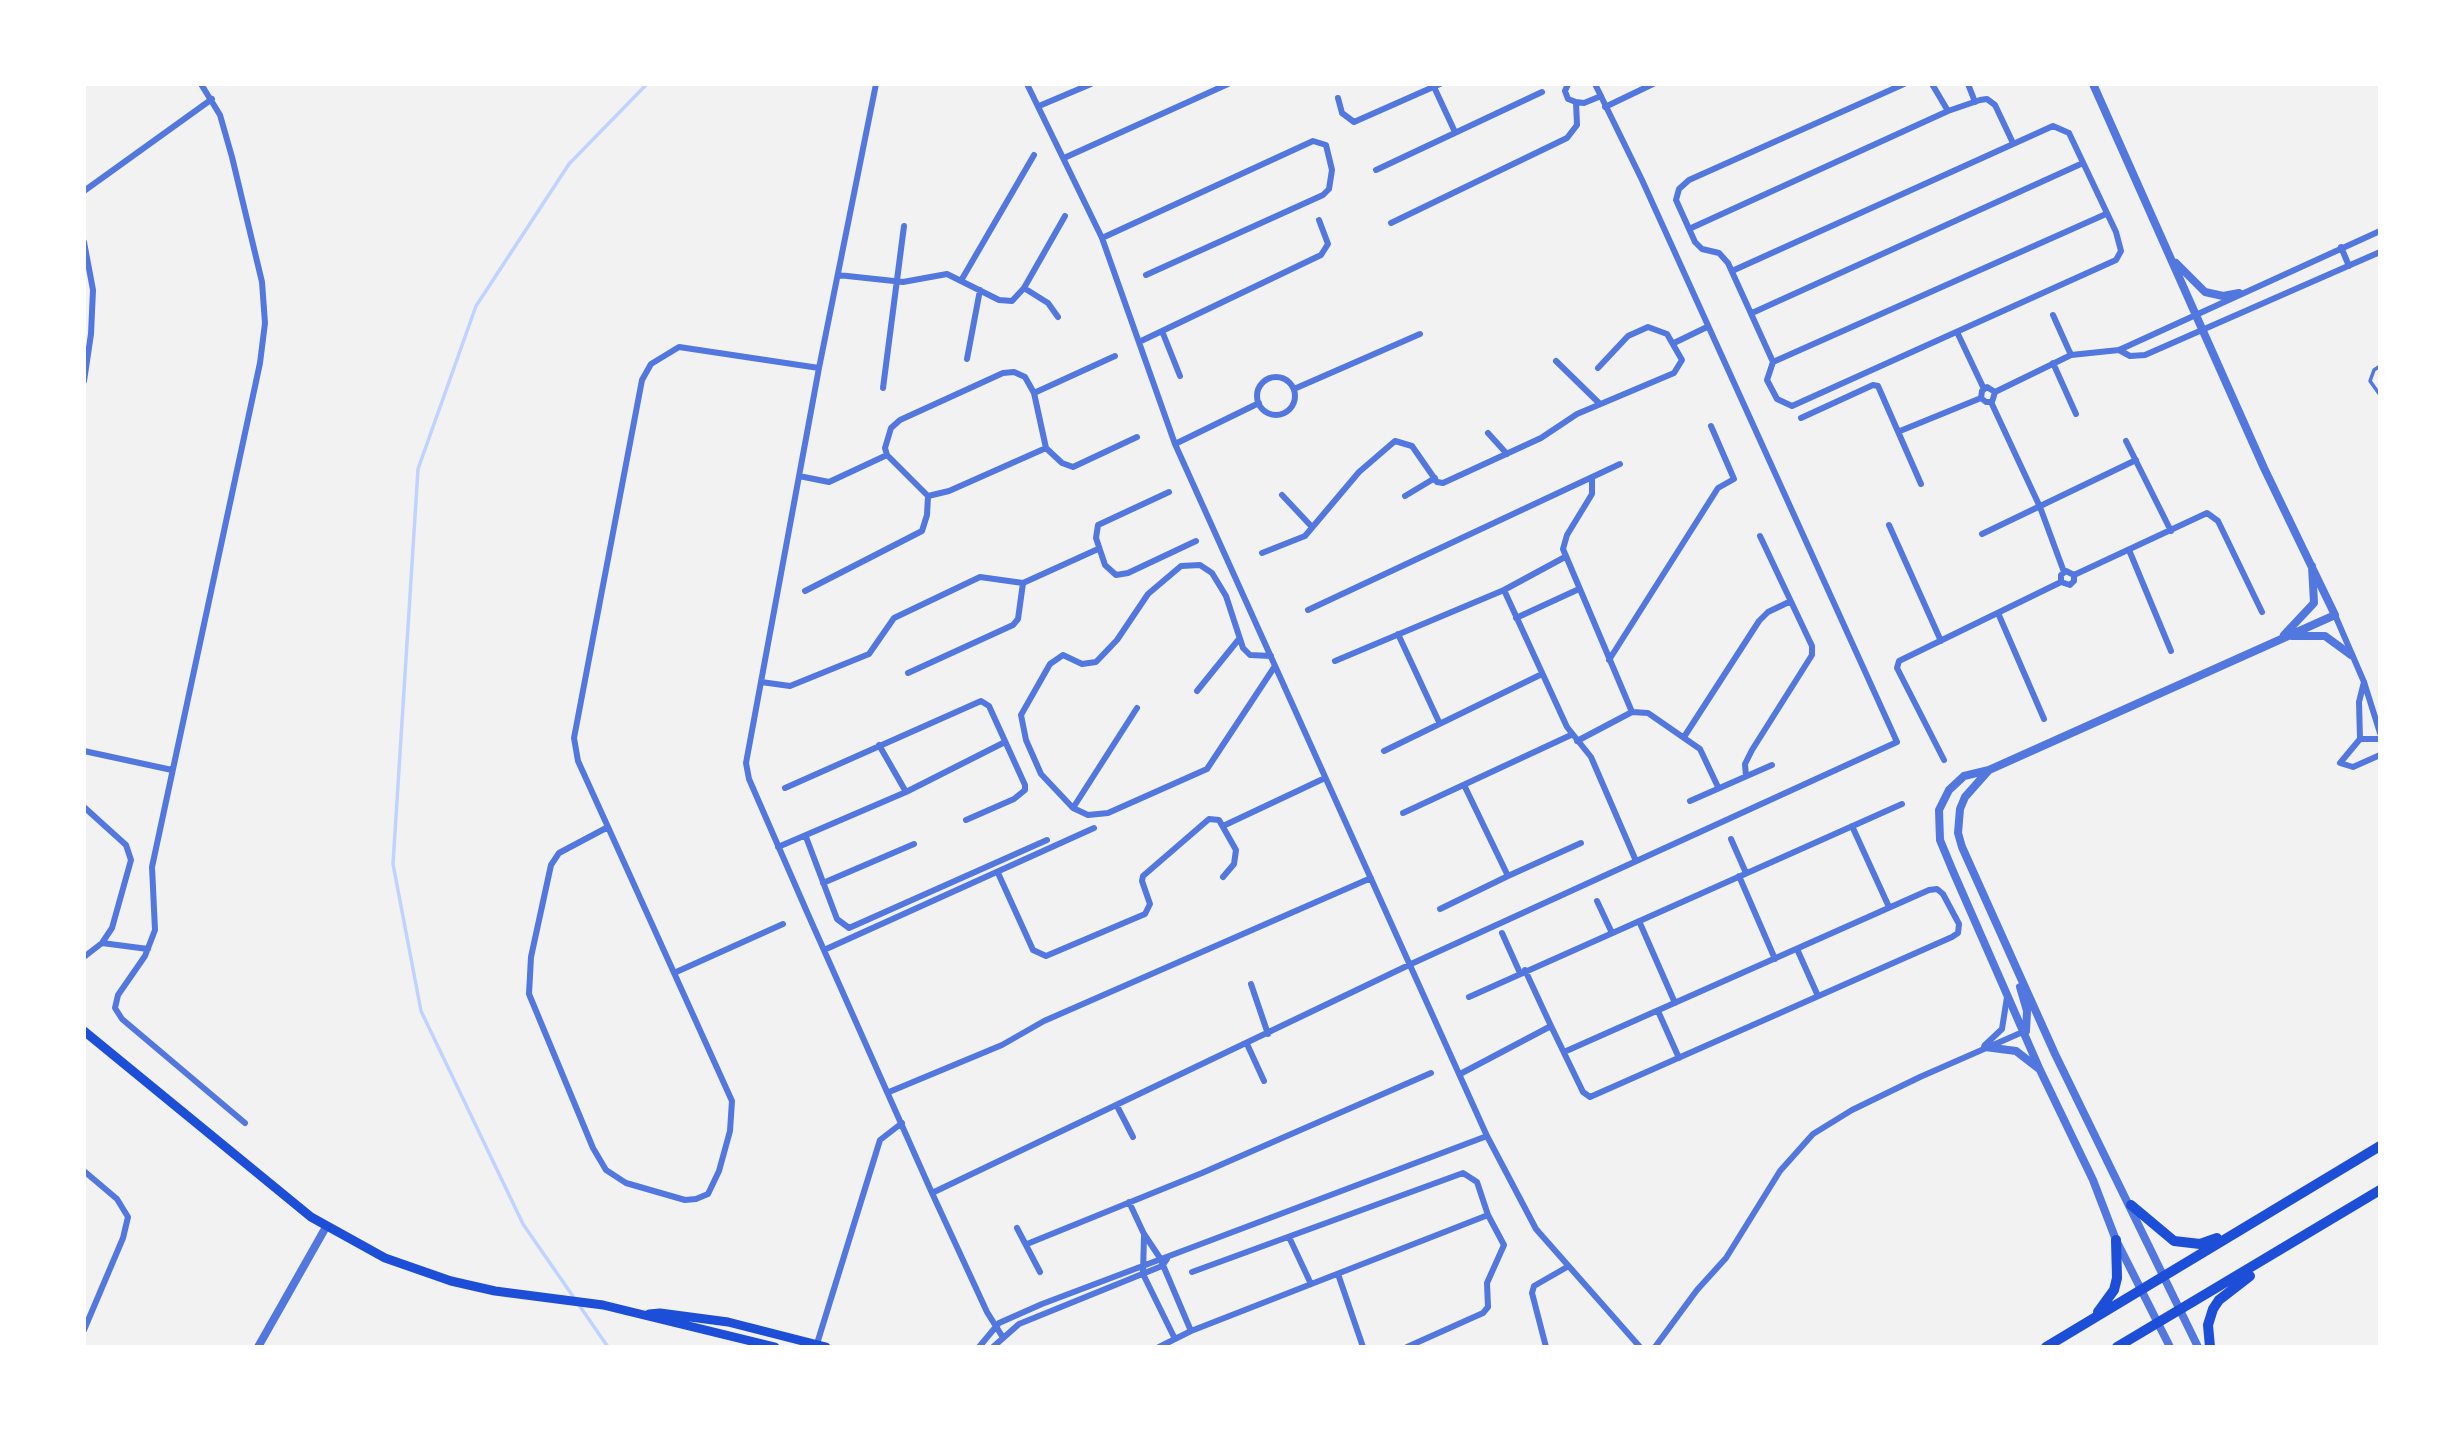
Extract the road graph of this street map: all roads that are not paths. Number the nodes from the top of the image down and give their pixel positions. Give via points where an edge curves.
1 (201, 84) edge
2 (876, 84) edge
3 (1027, 84) edge
4 (1091, 84) edge
5 (1228, 84) edge
6 (1567, 84) edge
7 (1595, 84) edge
8 (1653, 84) edge
9 (1903, 84) edge
10 (1932, 84) edge
11 (1968, 84) edge
12 (2093, 84) edge
13 (1437, 85) edge
14 (1542, 92) dead end
15 (1601, 96) junction
16 (1338, 98) dead end
17 (212, 99) junction
18 (1576, 102) junction
19 (1975, 102) junction
20 (1039, 106) junction
21 (1605, 107) junction
22 (1948, 111) junction
23 (1455, 132) junction
24 (2013, 143) junction
25 (1034, 155) dead end
26 (1064, 158) junction
27 (2083, 163) junction
28 (1376, 170) dead end
29 (84, 191) edge
30 (2106, 214) junction
31 (1065, 216) dead end
32 (1318, 220) dead end
33 (1391, 223) dead end
34 (904, 226) dead end
35 (1689, 229) junction
36 (2380, 231) edge
37 (1102, 239) junction
38 (84, 242) edge
39 (2341, 247) junction
40 (2380, 252) edge
41 (2170, 255) junction
42 (2349, 266) junction
43 (1732, 271) junction
44 (838, 275) junction
45 (1146, 275) dead end
46 (962, 279) junction
47 (897, 281) junction
48 (1024, 288) junction
49 (980, 290) junction
50 (2239, 293) junction
51 (1752, 313) junction
52 (2196, 314) junction
53 (2053, 315) dead end
54 (1058, 317) dead end
55 (1707, 327) junction
56 (2203, 330) junction
57 (1162, 331) junction
58 (1957, 332) junction
59 (1420, 334) dead end
60 (1139, 342) junction
61 (1674, 343) junction
62 (2119, 350) junction
63 (2071, 355) junction
64 (1115, 356) dead end
65 (967, 359) dead end
66 (1556, 361) dead end
67 (1773, 362) junction
68 (2053, 363) junction
69 (2380, 366) edge
70 (819, 368) junction
71 (1598, 368) dead end
72 (1180, 376) dead end
73 (84, 381) edge
74 (883, 388) dead end
75 (1294, 389) junction
76 (1984, 389) junction
77 (1996, 392) junction
78 (1034, 393) junction
79 (2380, 394) edge
80 (1981, 398) junction
81 (1991, 402) junction
82 (1259, 404) junction
83 (1600, 404) junction
84 (2076, 414) dead end
85 (1801, 418) dead end
86 (1711, 425) dead end
87 (1900, 431) junction
88 (1488, 433) dead end
89 (1137, 437) dead end
90 (2126, 441) dead end
91 (1175, 444) junction
92 (1046, 448) junction
93 (1507, 453) junction
94 (887, 455) junction
95 (2136, 460) junction
96 (1620, 464) dead end
97 (799, 476) junction
98 (1435, 478) junction
99 (1592, 479) junction
100 (1922, 484) dead end
101 (1169, 492) dead end
102 (1282, 495) dead end
103 (928, 496) junction
104 (1405, 496) dead end
105 (2040, 507) junction
106 (1889, 525) dead end
107 (1312, 527) junction
108 (2171, 531) junction
109 (1982, 534) dead end
110 (1760, 536) dead end
111 (1196, 541) dead end
112 (1098, 549) junction
113 (2129, 550) junction
114 (1262, 553) dead end
115 (1565, 557) junction
116 (2312, 563) junction
117 (2064, 572) junction
118 (2074, 575) junction
119 (2061, 582) junction
120 (1023, 583) junction
121 (1579, 589) junction
122 (1504, 590) junction
123 (804, 591) dead end
124 (1789, 601) junction
125 (1308, 610) dead end
126 (2262, 612) dead end
127 (1998, 613) junction
128 (2335, 615) junction
129 (1516, 618) junction
130 (1398, 634) junction
131 (2289, 636) junction
132 (1239, 639) junction
133 (1941, 641) junction
134 (2277, 641) junction
135 (2171, 651) dead end
136 (2351, 655) junction
137 (1271, 656) junction
138 (1335, 660) dead end
139 (1609, 660) junction
140 (1275, 666) junction
141 (908, 673) dead end
142 (1542, 674) junction
143 (761, 682) junction
144 (2364, 682) junction
145 (1197, 691) dead end
146 (1137, 708) dead end
147 (1632, 712) junction
148 (2044, 719) dead end
149 (1439, 722) junction
150 (2380, 733) edge
151 (1684, 737) junction
152 (1574, 738) junction
153 (2360, 739) junction
154 (2380, 739) edge
155 (1005, 742) junction
156 (879, 745) junction
157 (84, 751) edge
158 (1384, 751) dead end
159 (2380, 755) edge
160 (1944, 760) dead end
161 (1772, 765) dead end
162 (172, 770) junction
163 (1989, 770) junction
164 (1746, 776) junction
165 (1325, 778) junction
166 (1465, 786) junction
167 (1718, 787) junction
168 (785, 788) dead end
169 (906, 792) junction
170 (1690, 801) dead end
171 (1902, 804) dead end
172 (84, 807) edge
173 (1073, 808) junction
174 (1403, 813) dead end
175 (966, 820) dead end
176 (1223, 826) junction
177 (1852, 826) junction
178 (608, 827) junction
179 (1094, 828) dead end
180 (806, 837) junction
181 (1731, 839) dead end
182 (1047, 840) dead end
183 (1581, 843) dead end
184 (914, 844) dead end
185 (778, 847) junction
186 (1636, 861) junction
187 (998, 873) junction
188 (1746, 873) junction
189 (1508, 876) junction
190 (1739, 876) junction
191 (1223, 877) dead end
192 (1371, 878) junction
193 (823, 883) junction
194 (1597, 901) dead end
195 (1889, 907) junction
196 (1440, 909) dead end
197 (1639, 921) junction
198 (783, 924) dead end
199 (1502, 933) dead end
200 (1612, 933) junction
201 (102, 943) junction
202 (148, 949) junction
203 (1797, 949) junction
204 (824, 950) junction
205 (84, 957) edge
206 (1775, 959) junction
207 (1411, 964) junction
208 (1523, 971) junction
209 (674, 973) junction
210 (2018, 973) junction
211 (1251, 984) dead end
212 (2007, 990) junction
213 (1818, 996) junction
214 (1469, 997) dead end
215 (1675, 1003) junction
216 (1658, 1011) junction
217 (1551, 1026) junction
218 (84, 1031) edge
219 (2026, 1031) junction
220 (1268, 1034) junction
221 (1247, 1044) junction
222 (1983, 1048) junction
223 (1564, 1052) junction
224 (1679, 1058) junction
225 (2040, 1070) junction
226 (1431, 1073) dead end
227 (1462, 1073) junction
228 (1264, 1081) dead end
229 (889, 1092) junction
230 (1117, 1106) junction
231 (245, 1123) dead end
232 (902, 1123) junction
233 (1487, 1136) junction
234 (1133, 1138) dead end
235 (2380, 1146) edge
236 (84, 1171) edge
237 (2380, 1190) edge
238 (932, 1193) junction
239 (1129, 1202) junction
240 (2131, 1205) junction
241 (1488, 1215) junction
242 (326, 1227) junction
243 (1017, 1228) dead end
244 (1144, 1234) junction
245 (2230, 1234) junction
246 (1289, 1237) junction
247 (2116, 1240) junction
248 (1027, 1244) junction
249 (2274, 1255) junction
250 (1163, 1261) junction
251 (1143, 1265) junction
252 (1567, 1267) junction
253 (1040, 1272) dead end
254 (1192, 1272) dead end
255 (1143, 1274) junction
256 (1338, 1274) junction
257 (2163, 1276) junction
258 (1311, 1284) junction
259 (2143, 1289) junction
260 (2181, 1310) junction
261 (647, 1314) junction
262 (2093, 1318) junction
263 (2160, 1324) junction
264 (995, 1327) junction
265 (84, 1330) edge
266 (1191, 1331) junction
267 (1002, 1336) junction
268 (1175, 1339) junction
269 (820, 1346) edge
270 (258, 1347) edge
271 (775, 1347) edge
272 (979, 1347) edge
273 (993, 1347) edge
274 (1159, 1347) edge
275 (1363, 1347) edge
276 (1407, 1347) edge
277 (1546, 1347) edge
278 (1640, 1347) edge
279 (1655, 1347) edge
280 (2046, 1347) edge
281 (2117, 1347) edge
282 (2171, 1347) edge
283 (2197, 1347) edge
284 (2210, 1347) edge

1 - 17 street
2 - 44 street
3 - 20 street
4 - 20 street
5 - 26 street
6 - 18 street via 1568,99
7 - 15 street
8 - 21 street
9 - 35 street via 1684,183 1676,200
10 - 22 street
11 - 19 street
12 - 41 street
13 - 16 street via 1354,122 1342,113
13 - 23 street
14 - 23 street
15 - 18 street
15 - 21 street
17 - 29 street
17 - 162 street via 232,156 262,282 265,323
18 - 33 street via 1577,124 1567,138
19 - 22 street
19 - 24 street via 1986,99 1996,105
20 - 26 street
21 - 55 street
22 - 35 street
23 - 28 street
24 - 27 street via 2050,126 2061,127 2069,133
24 - 43 street
25 - 46 street
26 - 37 street
27 - 30 street
27 - 51 street
30 - 58 street via 2119,239 2121,251 2116,260
30 - 67 street
31 - 48 street
32 - 57 street via 1328,244 1321,255
34 - 47 street
35 - 43 street via 1699,247 1719,253
36 - 39 street
37 - 45 street via 1313,141 1326,145 1332,170 1329,189 1323,195
37 - 60 street
38 - 73 street via 93,290
39 - 42 street
39 - 50 street
40 - 42 street
41 - 50 street via 2204,292
41 - 52 street
42 - 56 street
43 - 51 street
44 - 47 street
44 - 70 street
46 - 47 street via 936,274
46 - 49 street
47 - 74 street
48 - 49 street via 1006,302
48 - 54 street via 1048,303
49 - 65 street
50 - 52 street
51 - 67 street
52 - 56 street
52 - 62 street
53 - 63 street
55 - 61 street
55 - 186 street via 1896,742
56 - 62 street via 2145,355 2130,356
56 - 116 street
57 - 60 street
57 - 72 street
58 - 67 street via 1792,406 1777,399 1767,380
58 - 76 street
59 - 75 street
60 - 91 street
61 - 71 street via 1655,327 1640,329
61 - 83 street via 1682,360 1677,371
62 - 63 street
63 - 68 street
64 - 78 street
66 - 83 street
68 - 77 street
68 - 84 street
69 - 79 lane via 2370,381
70 - 97 street
70 - 178 street via 679,347 651,364 642,380 574,738 578,761
75 - 82 street via 1294,402 1286,412 1274,415
75 - 82 street via 1287,380 1269,378 1260,386
76 - 77 street
76 - 80 street
77 - 81 street
78 - 92 street
78 - 94 street via 1025,377 1003,373 900,420 887,435
80 - 81 street
80 - 87 street
81 - 105 street
82 - 91 street
83 - 93 street
85 - 87 street via 1876,385
86 - 139 street via 1734,479 1718,488
87 - 100 street
88 - 93 street
89 - 92 street via 1073,467
90 - 95 street
91 - 137 street
92 - 103 street
93 - 98 street via 1443,483
94 - 97 street via 829,482
94 - 103 street
95 - 105 street
95 - 108 street
96 - 99 street
97 - 143 street
98 - 104 street
98 - 107 street via 1418,451 1395,441 1359,472
99 - 115 street via 1592,494 1564,542
99 - 125 street
101 - 112 street via 1100,522
102 - 107 street
103 - 123 street via 926,522 915,536
105 - 109 street
105 - 117 street
106 - 133 street
107 - 114 street via 1300,539
108 - 113 street
108 - 126 street via 2207,513 2218,521
110 - 124 street
111 - 112 street via 1121,575 1109,569
112 - 120 street
113 - 118 street
113 - 135 street
115 - 121 street
115 - 122 street
116 - 128 street
116 - 134 street via 2314,603
117 - 118 street
117 - 119 street
118 - 119 street via 2072,584
119 - 127 street
120 - 141 street via 1013,625
120 - 143 street via 975,579 894,618 875,649 864,657 790,685
121 - 129 street
121 - 139 street
122 - 129 street
122 - 130 street
124 - 151 street via 1759,621
124 - 164 street via 1812,654 1752,750 1745,764
127 - 133 street
127 - 148 street
128 - 131 street
128 - 136 street
129 - 142 street
130 - 138 street
130 - 149 street
131 - 134 street
131 - 136 street via 2325,636
132 - 137 street via 1250,655
132 - 145 street
132 - 173 street via 1220,583 1205,567 1189,564 1168,575 1148,594 1096,662 1082,664 1063,655 1050,664 1021,715 1022,727 1041,774
133 - 160 street via 1904,656 1897,668
134 - 163 street
136 - 144 street
137 - 140 street
139 - 147 street
140 - 165 street
140 - 173 street via 1207,769 1108,813 1088,815
142 - 149 street
142 - 152 street
143 - 185 street via 746,763
144 - 150 street
144 - 153 street
146 - 173 street
147 - 151 street via 1648,713
147 - 152 street
149 - 158 street
151 - 167 street via 1700,749
152 - 166 street
152 - 186 street via 1591,757
153 - 154 street
153 - 159 street via 2340,763 2353,767
155 - 156 street via 989,706 981,701
155 - 169 street
155 - 175 street via 1023,776 1025,790
156 - 168 street
156 - 169 street
157 - 162 street
161 - 164 street
162 - 202 street via 152,867 156,920
163 - 210 street via 1965,797 1958,833
163 - 212 street via 1956,782 1942,803 1938,822 1940,840
164 - 167 street
165 - 176 street
165 - 192 street
166 - 174 street
166 - 189 street
167 - 170 street
169 - 180 street
171 - 177 street
172 - 201 street via 130,852 116,920
176 - 187 street via 1216,819 1206,821 1146,872 1142,881 1150,904 1145,914 1053,955 1033,950
176 - 191 street via 1237,855
177 - 188 street
177 - 195 street
178 - 209 street
178 - 209 street via 559,853 551,865 531,957 528,994 606,1170 626,1183 691,1200 708,1194 715,1183 730,1131 732,1101
179 - 187 street
180 - 185 street
180 - 193 street
181 - 188 street
182 - 193 street via 855,927 837,919
183 - 189 street
184 - 193 street
185 - 204 street
186 - 207 street
187 - 204 street
188 - 190 street
189 - 196 street
190 - 197 street
190 - 206 street
192 - 207 street
192 - 229 street
194 - 200 street
195 - 203 street
195 - 213 street via 1937,889 1960,930
197 - 200 street
197 - 215 street
198 - 209 street
199 - 208 street
200 - 208 street
201 - 202 street
201 - 205 street
202 - 231 street via 118,995 117,1014
203 - 206 street
203 - 213 street
204 - 229 street
206 - 215 street
207 - 220 street
207 - 227 street
208 - 214 street
208 - 217 street
210 - 219 street
210 - 240 street
211 - 220 street
212 - 219 street
212 - 222 street via 2002,1029
213 - 224 street
215 - 216 street
216 - 223 street
216 - 224 street
217 - 223 street
217 - 227 street
218 - 242 main road via 252,1172
219 - 222 street
219 - 225 street
220 - 221 street
221 - 228 street
221 - 230 street
222 - 225 street via 2017,1051
222 - 279 street via 1812,1134 1780,1171 1726,1258
223 - 224 street via 1584,1095 1590,1097
225 - 247 street
226 - 239 street
227 - 233 street
229 - 232 street
230 - 234 street
230 - 238 street
232 - 238 street
232 - 269 street via 880,1140
233 - 250 street
233 - 252 street via 1536,1229
235 - 245 main road
236 - 265 street via 117,1199 128,1217
237 - 249 main road
238 - 264 street
239 - 244 street
239 - 248 street
240 - 245 main road via 2174,1241 2200,1244
240 - 257 street
241 - 246 street via 1477,1182 1463,1173
241 - 256 street
241 - 276 street via 1504,1245 1486,1283 1488,1307
242 - 261 main road via 418,1271 495,1292
242 - 270 street
243 - 248 street
244 - 250 street
244 - 251 street
245 - 257 main road
246 - 254 street
246 - 258 street
247 - 259 street
247 - 262 main road via 2119,1266 2114,1290
248 - 253 street
249 - 260 main road
249 - 284 main road via 2219,1300 2208,1325
250 - 251 street
250 - 255 street
250 - 266 street
251 - 255 street
251 - 264 street
252 - 277 street via 1534,1286 1532,1293
252 - 278 street
255 - 267 street via 1032,1318
255 - 268 street
256 - 258 street
256 - 275 street
257 - 259 main road
257 - 260 street
258 - 266 street
259 - 262 main road
259 - 263 street
260 - 263 main road
260 - 283 street
261 - 269 main road via 728,1322
261 - 271 main road
262 - 280 main road
263 - 281 main road
263 - 282 street
264 - 267 street
264 - 272 street
266 - 268 street
267 - 273 street
268 - 274 street

